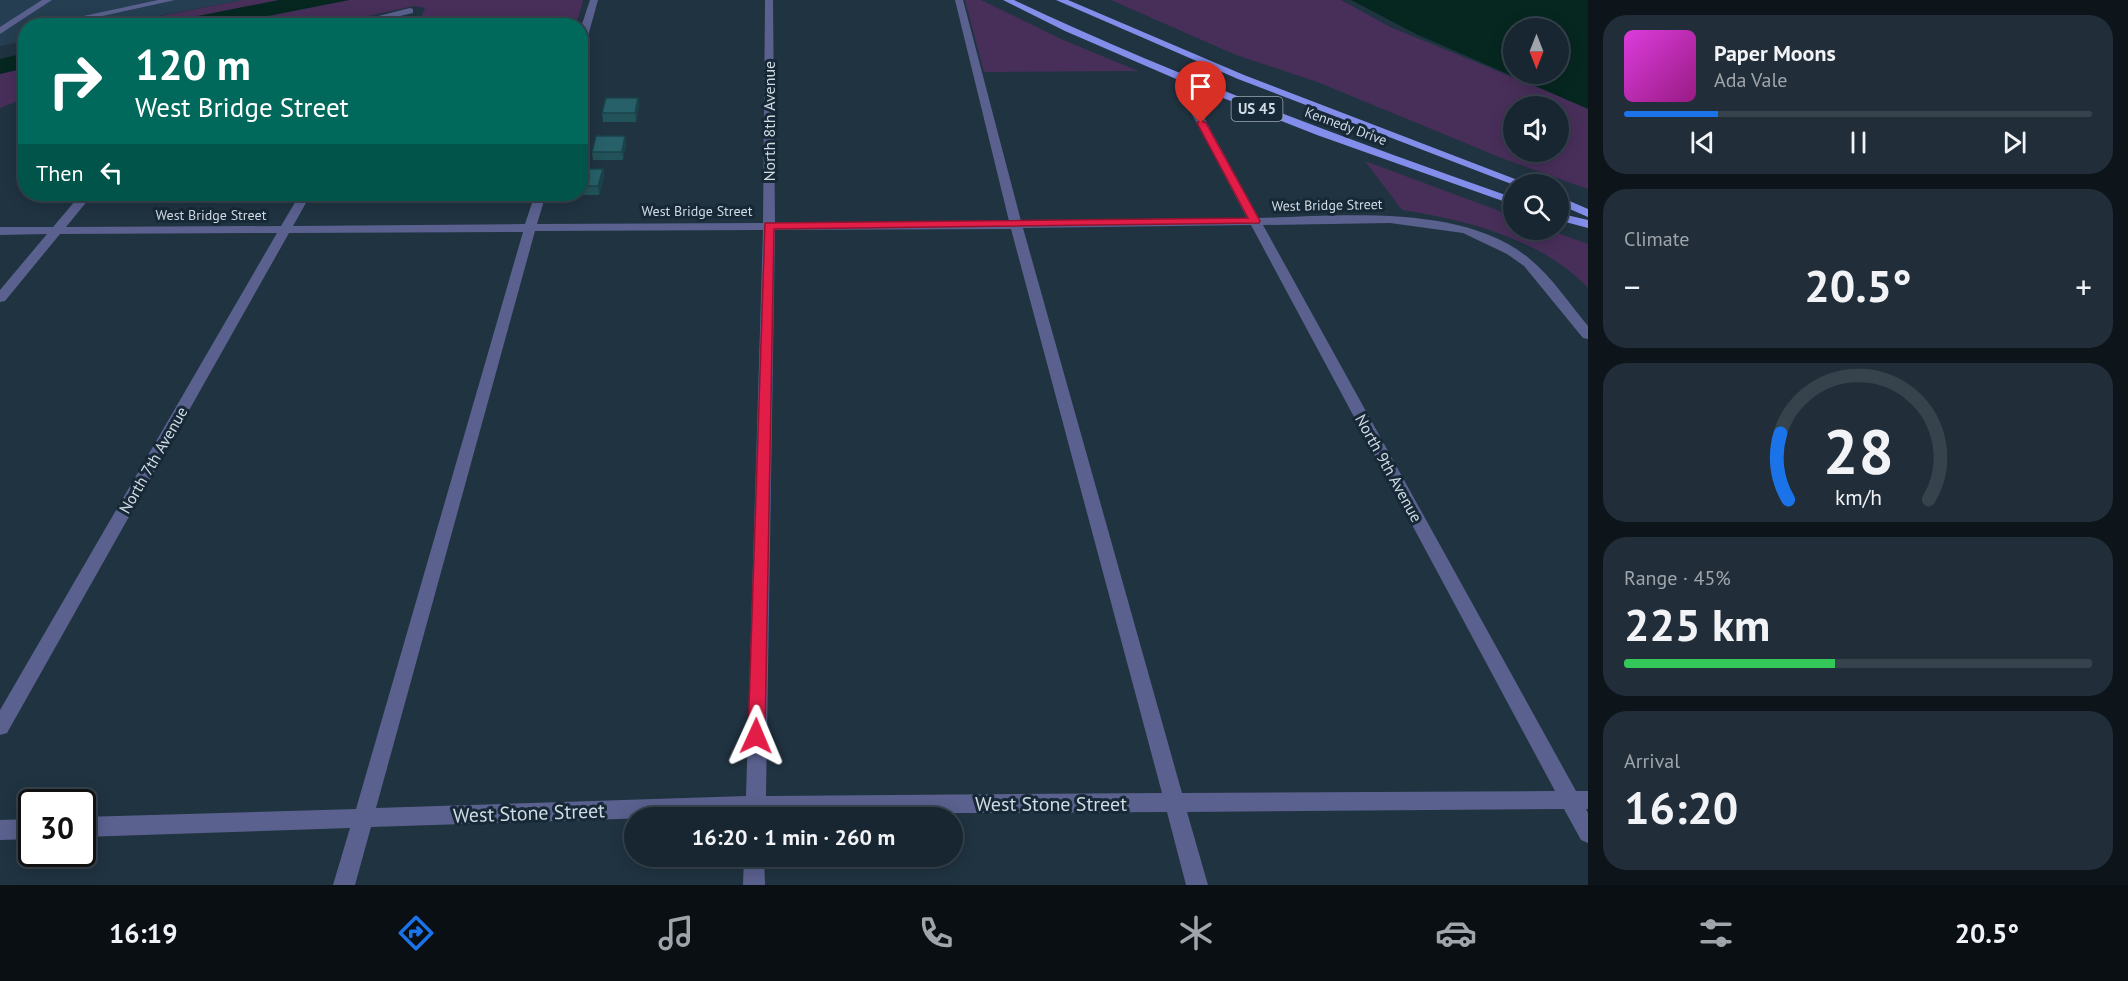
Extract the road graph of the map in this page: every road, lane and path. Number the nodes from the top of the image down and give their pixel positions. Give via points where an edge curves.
1 (48, 0) edge
2 (171, 0) edge
3 (594, 0) edge
4 (769, 0) edge
5 (958, 0) edge
6 (1007, 0) edge
7 (1060, 0) edge
8 (21, 18) edge
9 (81, 18) edge
10 (379, 18) edge
11 (406, 18) edge
12 (18, 20) edge
13 (588, 20) edge
14 (18, 29) edge
15 (0, 32) edge
16 (1191, 103) dead end
17 (1503, 177) edge
18 (1503, 198) edge
19 (81, 201) edge
20 (301, 201) edge
21 (538, 201) edge
22 (1569, 204) edge
23 (1588, 213) edge
24 (1569, 219) edge
25 (1255, 221) junction
26 (1588, 224) edge
27 (1016, 225) junction
28 (769, 226) junction
29 (531, 228) junction
30 (285, 229) junction
31 (57, 230) junction
32 (0, 231) edge
33 (0, 298) edge
34 (1588, 335) edge
35 (0, 727) edge
36 (1579, 800) edge
37 (1174, 803) junction
38 (755, 807) edge
39 (963, 807) edge
40 (624, 813) edge
41 (363, 818) junction
42 (96, 827) edge
43 (18, 829) edge
44 (0, 830) edge
45 (1588, 833) edge
46 (754, 867) edge
47 (344, 885) edge
48 (754, 885) edge
49 (1197, 885) edge

1 - 8 street
2 - 9 street
3 - 13 street
4 - 28 street, North 8th Avenue
5 - 27 street
6 - 18 main road, Kennedy Drive / US 45 via 1139,62
7 - 17 main road, Kennedy Drive / US 45 via 1241,77
10 - 11 street via 410,11
12 - 15 street
14 - 15 street
16 - 25 street, North 9th Avenue
19 - 31 street
20 - 30 street, North 7th Avenue
21 - 29 street
22 - 23 main road
24 - 26 main road
25 - 27 street, West Bridge Street
25 - 34 street, West Bridge Street via 1390,219 1466,230 1528,263
25 - 36 street, North 9th Avenue
27 - 28 street, West Bridge Street
27 - 37 street
28 - 29 street, West Bridge Street
28 - 38 street, North 8th Avenue
29 - 30 street, West Bridge Street
29 - 41 street
30 - 31 street, West Bridge Street
30 - 35 street, North 7th Avenue
31 - 32 street, West Bridge Street
31 - 33 street
36 - 37 street, West Stone Street
36 - 45 street, North 9th Avenue
37 - 39 street, West Stone Street
37 - 49 street
40 - 41 street, West Stone Street
41 - 42 street, West Stone Street
41 - 47 street
43 - 44 street
46 - 48 street

